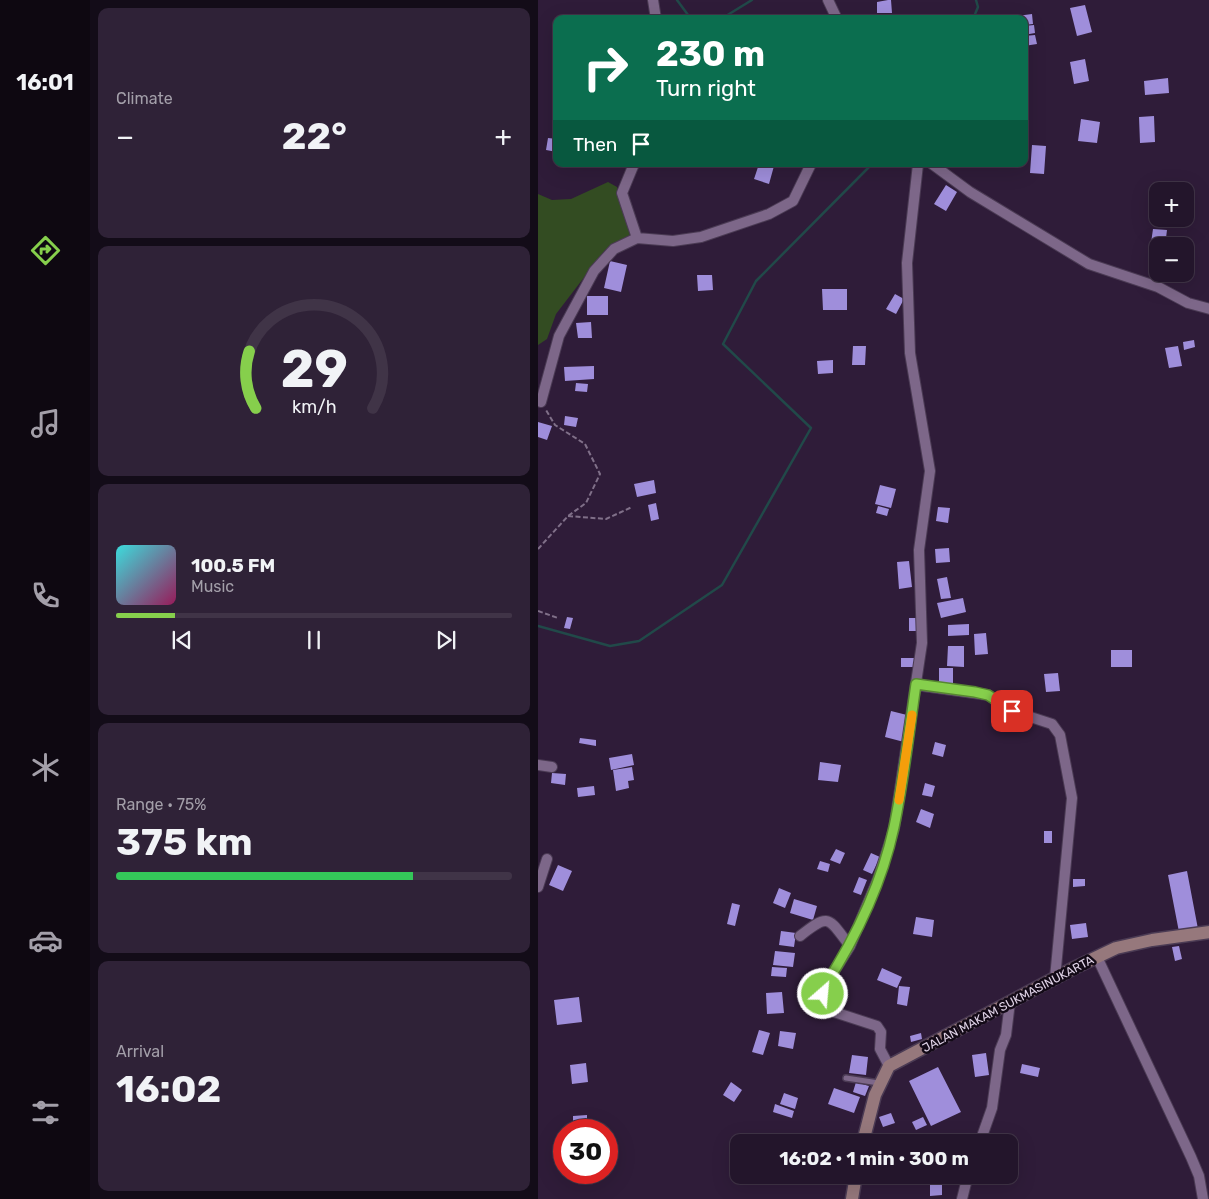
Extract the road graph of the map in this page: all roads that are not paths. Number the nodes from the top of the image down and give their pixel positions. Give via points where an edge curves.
1 (653, 0) edge
2 (828, 0) edge
3 (655, 15) edge
4 (835, 15) edge
5 (633, 167) edge
6 (810, 167) edge
7 (918, 167) edge
8 (936, 167) edge
9 (637, 238) junction
10 (1210, 309) edge
11 (539, 402) edge
12 (916, 684) junction
13 (538, 765) edge
14 (552, 767) dead end
15 (547, 859) dead end
16 (538, 887) edge
17 (1210, 932) edge
18 (800, 936) dead end
19 (850, 946) junction
20 (1097, 957) junction
21 (1055, 978) junction
22 (1010, 1002) junction
23 (889, 1066) junction
24 (846, 1078) dead end
25 (879, 1083) junction
26 (865, 1134) edge
27 (983, 1134) edge
28 (854, 1184) edge
29 (966, 1184) edge
30 (852, 1199) edge
31 (962, 1199) edge
32 (1203, 1199) edge

1 - 3 street
2 - 4 street
5 - 9 street via 622,193
6 - 9 street via 794,200 769,214 685,240
7 - 12 street via 907,263 910,353 930,471 919,550 922,644
8 - 10 street via 970,192 1089,264
9 - 11 street via 614,249 594,271 559,336
12 - 19 street via 894,829 878,879
12 - 21 street via 988,695 1012,711 1052,724 1060,735 1072,798
13 - 14 street
15 - 16 street
17 - 20 street, JALAN MAKAM SUKMASINUKARTA via 1135,943
18 - 19 street via 824,920 832,923
19 - 23 street via 824,987 824,1000 837,1014 877,1026 881,1032 880,1049
20 - 21 street, JALAN MAKAM SUKMASINUKARTA
20 - 32 street via 1191,1157
21 - 22 street, JALAN MAKAM SUKMASINUKARTA
22 - 23 street, JALAN MAKAM SUKMASINUKARTA
22 - 27 street via 992,1108
23 - 25 street
24 - 25 lane
25 - 26 street
28 - 30 street
29 - 31 street

